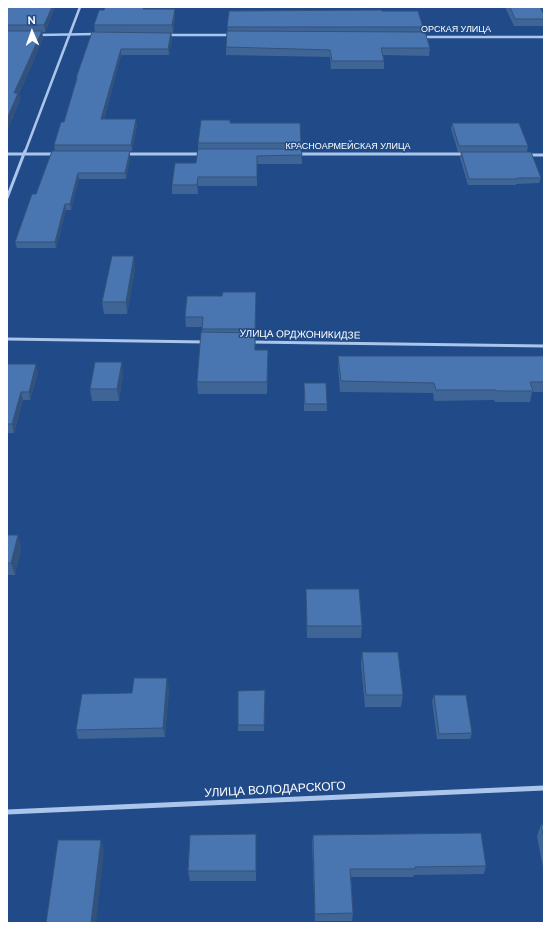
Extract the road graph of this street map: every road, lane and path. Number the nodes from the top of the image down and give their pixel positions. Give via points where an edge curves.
1 (80, 7) edge
2 (70, 34) junction
3 (102, 34) edge
4 (31, 35) edge
5 (166, 35) edge
6 (237, 36) edge
7 (420, 37) edge
8 (544, 37) edge
9 (7, 154) edge
10 (24, 154) junction
11 (63, 154) edge
12 (118, 154) edge
13 (205, 154) edge
14 (292, 154) edge
15 (473, 154) edge
16 (520, 154) edge
17 (544, 155) edge
18 (7, 198) edge
19 (7, 339) edge
20 (212, 342) edge
21 (244, 342) edge
22 (544, 346) edge
23 (544, 788) edge
24 (7, 812) edge

1 - 2 street
2 - 3 street
2 - 4 street
2 - 10 street
5 - 6 street
7 - 8 street, ОРСКАЯ УЛИЦА
9 - 10 street
10 - 11 street
10 - 18 street
12 - 13 street
14 - 15 street, КРАСНОАРМЕЙСКАЯ УЛИЦА
16 - 17 street
19 - 20 street
21 - 22 street, УЛИЦА ОРДЖОНИКИДЗЕ
23 - 24 street, УЛИЦА ВОЛОДАРСКОГО

